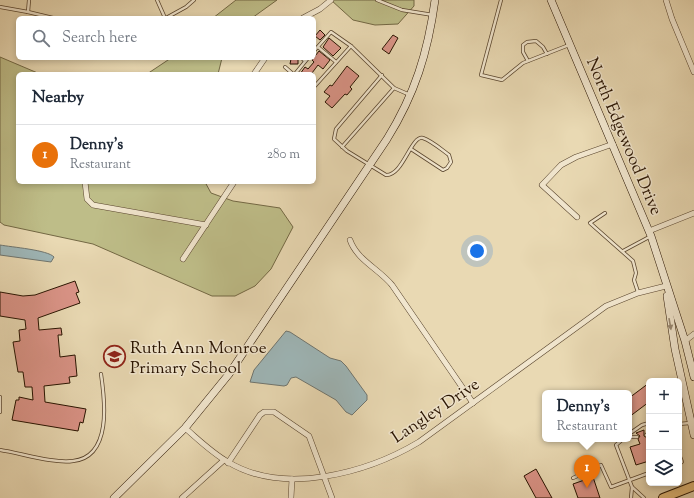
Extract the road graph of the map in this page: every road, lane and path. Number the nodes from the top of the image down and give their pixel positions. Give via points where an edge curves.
1 (29, 0) edge
2 (157, 0) edge
3 (194, 0) edge
4 (331, 0) edge
5 (377, 0) edge
6 (435, 0) edge
7 (502, 0) edge
8 (551, 0) edge
9 (666, 0) edge
10 (0, 7) edge
11 (28, 12) junction
12 (433, 15) junction
13 (45, 16) edge
14 (165, 16) edge
15 (170, 16) edge
16 (307, 16) edge
17 (570, 44) junction
18 (318, 46) junction
19 (351, 46) junction
20 (316, 48) edge
21 (547, 54) junction
22 (264, 60) edge
23 (305, 61) edge
24 (528, 61) junction
25 (336, 62) junction
26 (285, 67) dead end
27 (255, 72) edge
28 (291, 72) edge
29 (296, 72) edge
30 (694, 72) edge
31 (382, 75) junction
32 (316, 85) edge
33 (394, 88) junction
34 (411, 96) junction
35 (613, 144) junction
36 (342, 147) junction
37 (410, 149) junction
38 (369, 165) junction
39 (85, 184) edge
40 (233, 184) edge
41 (605, 213) dead end
42 (694, 213) edge
43 (577, 217) dead end
44 (206, 225) junction
45 (650, 234) junction
46 (350, 240) dead end
47 (623, 251) junction
48 (183, 259) dead end
49 (666, 286) junction
50 (638, 293) junction
51 (694, 334) edge
52 (685, 341) junction
53 (101, 374) dead end
54 (694, 378) edge
55 (0, 397) edge
56 (473, 402) junction
57 (0, 412) edge
58 (646, 423) edge
59 (690, 423) junction
60 (682, 424) edge
61 (185, 428) junction
62 (632, 432) edge
63 (694, 435) edge
64 (632, 437) edge
65 (637, 437) dead end
66 (620, 442) edge
67 (0, 450) edge
68 (226, 461) junction
69 (646, 475) edge
70 (325, 478) junction
71 (573, 478) dead end
72 (292, 479) junction
73 (629, 480) junction
74 (694, 486) edge
75 (632, 487) junction
76 (114, 498) edge
77 (182, 498) edge
78 (291, 498) edge
79 (332, 498) edge
80 (631, 498) edge
81 (644, 498) edge
82 (663, 498) edge

1 - 11 lane
2 - 14 lane
3 - 15 lane
4 - 16 street
5 - 12 lane via 402,10
6 - 12 street
7 - 24 lane via 481,75 502,80
8 - 17 street, North Edgewood Drive
9 - 30 street
10 - 11 lane
11 - 13 lane
12 - 34 street via 426,52
17 - 21 lane
17 - 35 street, North Edgewood Drive
18 - 19 lane via 332,32
18 - 20 lane
18 - 25 lane
19 - 25 lane
19 - 31 lane
21 - 24 lane
21 - 24 lane via 536,41 527,42 523,45 523,52
22 - 27 street
23 - 29 lane
25 - 32 lane
26 - 28 lane
31 - 33 lane
31 - 36 lane via 336,129 334,139
33 - 34 lane
33 - 36 lane
34 - 38 street
35 - 43 street via 561,165 542,185
35 - 45 street, North Edgewood Drive
36 - 38 lane
37 - 37 lane via 422,138 450,155 451,162 443,170
37 - 38 lane via 393,174 383,174
38 - 61 street via 228,374
39 - 44 street via 86,198 93,205
40 - 44 street
41 - 47 lane via 590,223
42 - 45 street
44 - 48 street
45 - 47 lane
45 - 49 street, North Edgewood Drive
46 - 56 street via 357,254 384,275 392,285
47 - 50 lane via 633,261
49 - 50 street, Langley Drive
49 - 52 street, North Edgewood Drive
49 -> 59 street, North Edgewood Drive via 668,313
50 - 56 street, Langley Drive via 606,306
51 - 52 street
52 - 54 street, North Edgewood Drive
53 - 67 lane via 105,416 98,442 87,456 72,462
55 - 57 lane
56 - 70 street, Langley Drive via 406,450
58 - 62 lane
59 - 60 lane
59 - 63 street, North Edgewood Drive
61 - 68 street, Langley Drive
61 - 76 street
64 - 65 lane
66 - 73 lane via 616,445
68 - 70 street via 260,415 269,411 309,436
68 - 72 street, Langley Drive via 256,473
68 - 77 street
69 - 73 lane
70 - 72 street, Langley Drive
70 - 79 street
71 - 73 lane via 601,465 611,487
72 - 78 street
73 - 75 lane
74 - 82 main road
75 - 80 lane
75 - 81 lane

